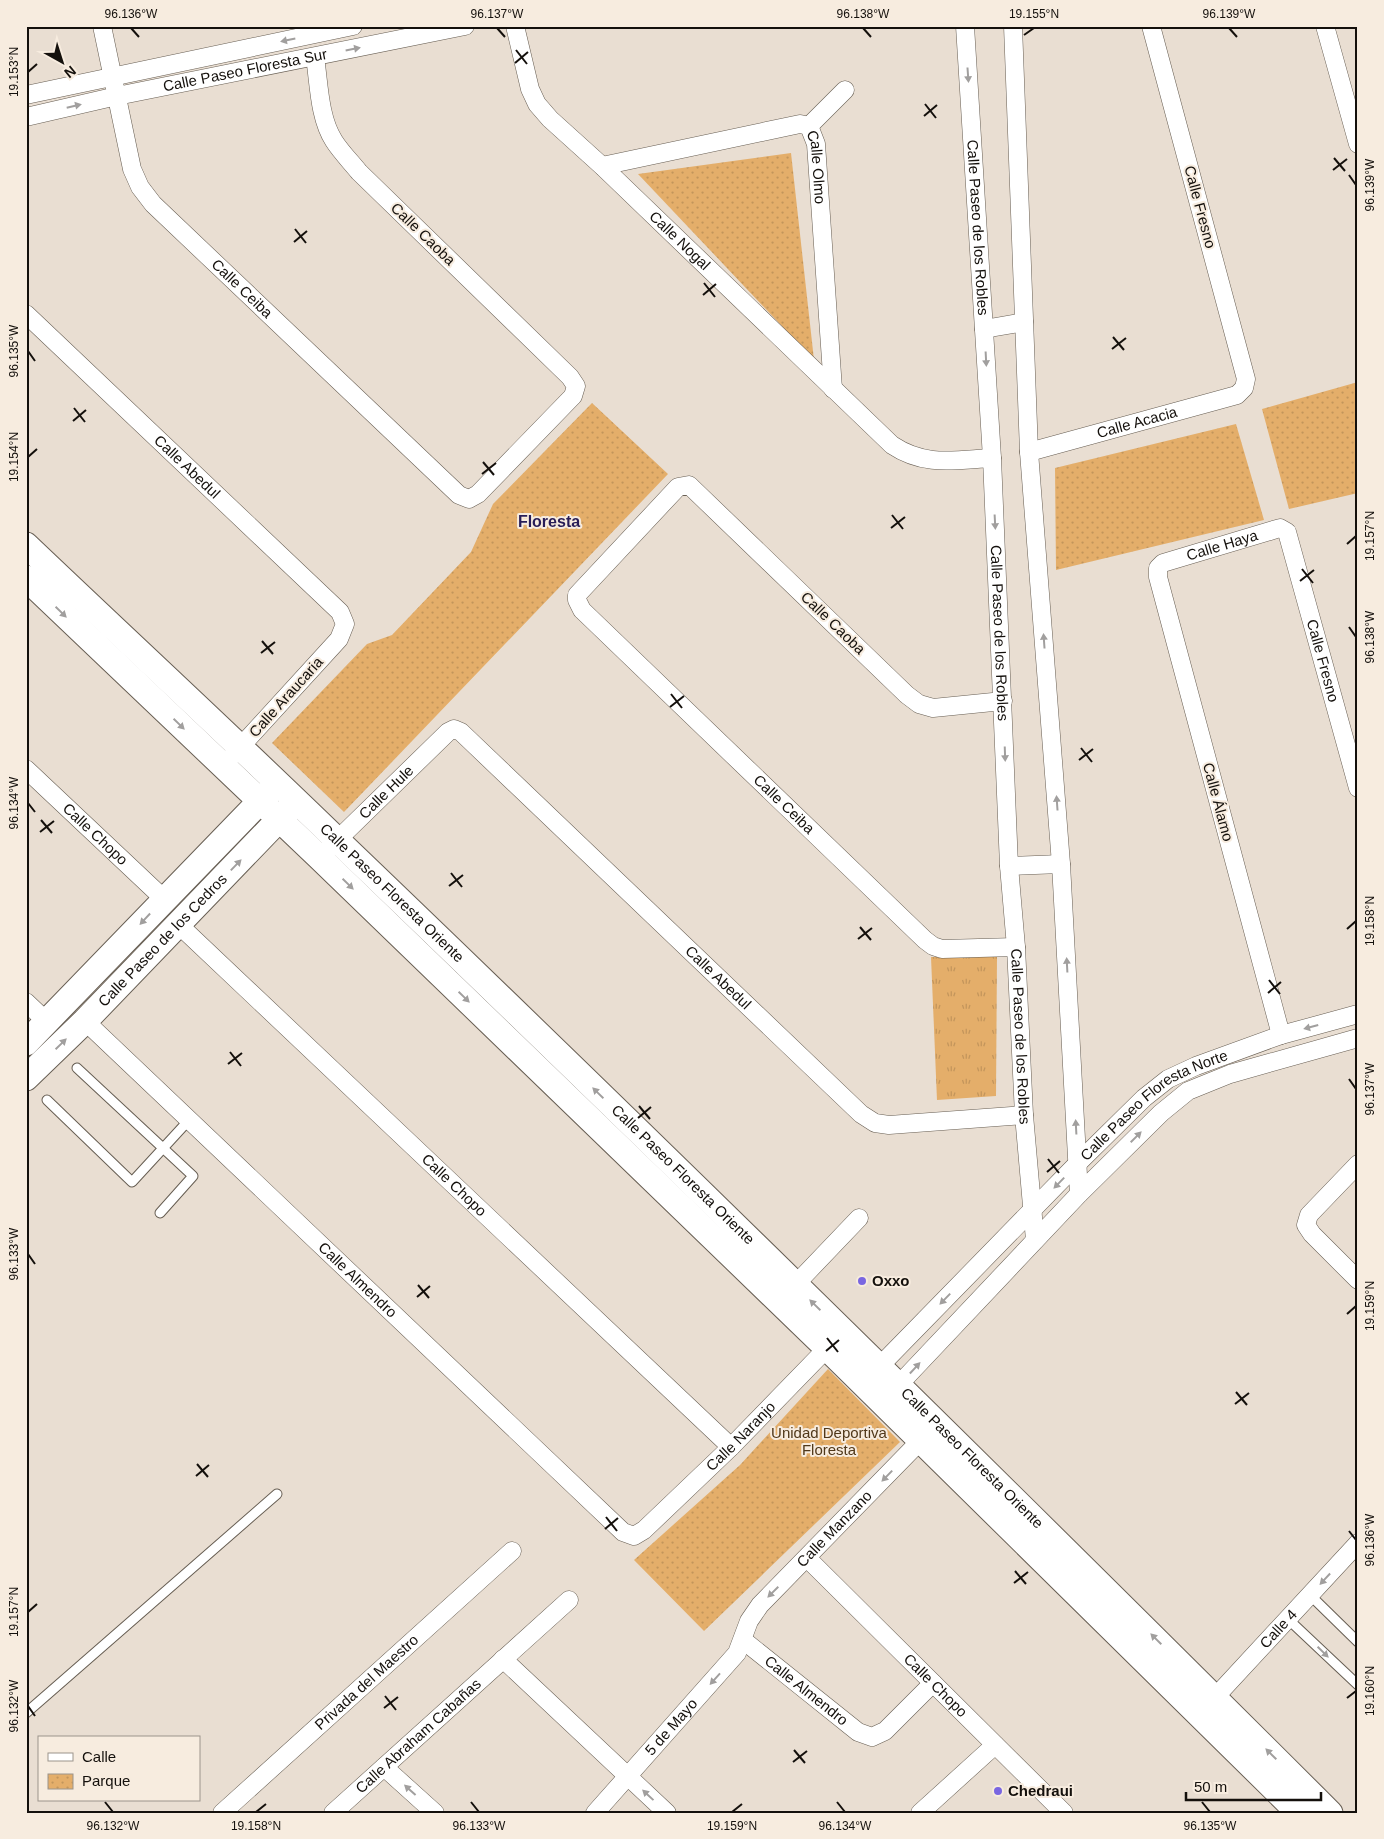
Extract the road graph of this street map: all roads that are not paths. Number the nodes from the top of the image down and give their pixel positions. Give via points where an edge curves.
1 (102, 26) edge
2 (353, 26) edge
3 (465, 26) edge
4 (515, 26) edge
5 (965, 26) edge
6 (1013, 26) edge
7 (1151, 26) edge
8 (1325, 26) edge
9 (420, 31) edge
10 (315, 57) junction
11 (114, 76) junction
12 (844, 90) dead end
13 (26, 95) edge
14 (117, 96) junction
15 (26, 117) edge
16 (809, 126) junction
17 (1358, 144) edge
18 (602, 166) junction
19 (26, 314) edge
20 (1024, 322) junction
21 (984, 329) junction
22 (1244, 388) joint
23 (833, 390) junction
24 (1029, 452) junction
25 (992, 458) junction
26 (469, 499) joint
27 (1287, 532) joint
28 (26, 545) edge
29 (1158, 568) joint
30 (26, 578) edge
31 (577, 600) joint
32 (345, 624) joint
33 (1003, 701) junction
34 (454, 729) joint
35 (239, 748) junction
36 (222, 766) junction
37 (26, 769) edge
38 (277, 784) junction
39 (1358, 788) edge
40 (296, 801) junction
41 (260, 802) junction
42 (279, 820) junction
43 (337, 840) junction
44 (319, 857) junction
45 (1061, 864) junction
46 (1010, 866) junction
47 (164, 899) junction
48 (178, 924) junction
49 (1016, 947) junction
50 (116, 950) junction
51 (136, 967) junction
52 (26, 1002) edge
53 (1358, 1014) edge
54 (85, 1021) junction
55 (47, 1022) junction
56 (526, 1023) junction
57 (1281, 1036) junction
58 (1358, 1038) edge
59 (509, 1041) junction
60 (26, 1043) edge
61 (77, 1068) dead end
62 (26, 1078) edge
63 (47, 1100) dead end
64 (1024, 1115) junction
65 (189, 1120) junction
66 (163, 1149) junction
67 (1078, 1164) junction
68 (1358, 1164) edge
69 (1079, 1194) junction
70 (1034, 1209) junction
71 (160, 1213) dead end
72 (859, 1218) dead end
73 (1035, 1240) junction
74 (1358, 1280) edge
75 (794, 1285) junction
76 (835, 1340) junction
77 (871, 1375) junction
78 (890, 1395) junction
79 (928, 1433) junction
80 (731, 1447) junction
81 (277, 1494) dead end
82 (634, 1536) joint
83 (1358, 1544) edge
84 (512, 1551) dead end
85 (807, 1558) junction
86 (1310, 1595) junction
87 (569, 1600) dead end
88 (1289, 1620) junction
89 (743, 1640) junction
90 (1358, 1642) edge
91 (503, 1659) junction
92 (933, 1683) junction
93 (1358, 1685) edge
94 (1207, 1706) junction
95 (26, 1713) edge
96 (995, 1744) junction
97 (384, 1767) junction
98 (628, 1777) junction
99 (222, 1813) edge
100 (333, 1813) edge
101 (435, 1813) edge
102 (595, 1813) edge
103 (667, 1813) edge
104 (920, 1813) edge
105 (1064, 1813) edge
106 (1299, 1813) edge
107 (1330, 1813) edge

1 - 11 street, Calle Ceiba
2 -> 11 street, Calle Paseo Floresta Sur
3 - 9 street, Calle Paseo Floresta Sur
4 - 18 street, Calle Nogal via 530,89 537,104
5 -> 21 street, Calle Paseo de los Robles
6 - 20 street
7 - 22 street, Calle Fresno via 1246,379
8 - 17 street
10 -> 9 street, Calle Paseo Floresta Sur
10 - 14 street, Calle Paseo Floresta Sur
10 - 26 street, Calle Caoba via 325,120 333,140 359,172 576,386 573,396 478,494
11 - 13 street, Calle Paseo Floresta Sur
11 - 14 street, Calle Ceiba
12 - 16 street
15 -> 14 street, Calle Paseo Floresta Sur
14 - 26 street, Calle Ceiba via 132,169 153,204 459,495
16 - 18 street, Calle Olmo via 800,124
16 - 23 street, Calle Olmo via 816,144
18 - 23 street, Calle Nogal
19 - 32 street, Calle Abedul via 340,612
20 - 21 street
20 - 24 street
21 -> 25 street, Calle Paseo de los Robles
22 - 24 street, Calle Acacia via 1237,395
23 - 25 street, Calle Nogal via 907,455 935,461
45 -> 24 street
25 -> 33 street, Calle Paseo de los Robles
27 - 29 street, Calle Haya via 1280,528 1163,563
27 - 39 street, Calle Fresno
28 - 35 main road, Calle Paseo Floresta Oriente
29 - 57 street, Calle Álamo
30 -> 36 main road, Calle Paseo Floresta Oriente
31 - 33 street, Calle Caoba via 577,595 678,487 685,484 919,704 932,708
31 - 49 street, Calle Ceiba via 582,610 929,943 942,949
32 - 35 street, Calle Araucaria via 339,639
33 -> 46 street, Calle Paseo de los Robles
34 - 43 street, Calle Hule
34 - 64 street, Calle Abedul via 461,732 875,1123 889,1125
35 - 36 street, Calle Araucaria
35 - 38 main road, Calle Paseo Floresta Oriente
36 - 41 main road, Calle Paseo Floresta Oriente
37 - 47 street, Calle Chopo
38 - 40 main road, Calle Paseo Floresta Oriente
38 - 41 main road, Calle Paseo de los Cedros
40 - 42 main road, Calle Paseo de los Cedros
40 - 43 main road, Calle Paseo Floresta Oriente
41 - 42 main road, Calle Paseo Floresta Oriente
41 - 47 main road, Calle Paseo de los Cedros
42 - 44 main road, Calle Paseo Floresta Oriente
48 -> 42 main road, Calle Paseo de los Cedros
43 - 44 street, Calle Hule
43 - 56 main road, Calle Paseo Floresta Oriente
44 -> 59 main road, Calle Paseo Floresta Oriente
45 - 46 street
67 -> 45 street
46 - 49 street, Calle Paseo de los Robles
47 -> 50 main road, Calle Paseo de los Cedros
48 - 51 main road, Calle Paseo de los Cedros
48 - 80 street, Calle Chopo
49 - 64 street, Calle Paseo de los Robles
50 - 51 street
50 - 55 main road, Calle Paseo de los Cedros
51 - 54 main road, Calle Paseo de los Cedros
52 - 55 street
53 -> 57 street, Calle Paseo Floresta Norte
62 -> 54 main road, Calle Paseo de los Cedros
54 - 65 street, Calle Almendro
55 - 60 main road, Calle Paseo de los Cedros
56 - 59 main road
75 -> 56 main road, Calle Paseo Floresta Oriente
57 - 67 street, Calle Paseo Floresta Norte via 1196,1066 1168,1080 1144,1098
69 -> 58 street, Calle Paseo Floresta Norte via 1161,1113 1188,1091 1230,1074
59 - 76 main road, Calle Paseo Floresta Oriente
61 - 66 lane
63 - 66 lane via 132,1182
64 - 70 street, Calle Paseo de los Robles
65 - 66 lane
65 - 82 street, Calle Almendro via 623,1532
66 - 71 lane via 193,1176
67 - 69 street
67 -> 70 street, Calle Paseo Floresta Norte
68 - 74 street via 1309,1215 1306,1225
69 - 73 street, Calle Paseo Floresta Norte
70 - 73 street, Calle Paseo de los Robles
70 -> 77 street, Calle Paseo Floresta Norte
72 - 75 street
78 -> 73 street, Calle Paseo Floresta Norte
76 -> 75 main road, Calle Paseo Floresta Oriente
76 - 77 main road, Calle Paseo Floresta Oriente
76 - 80 street, Calle Naranjo
77 - 78 main road, Calle Paseo Floresta Oriente
78 - 79 main road, Calle Paseo Floresta Oriente
79 -> 85 street, Calle Manzano
79 - 94 main road, Calle Paseo Floresta Oriente
80 - 82 street, Calle Naranjo
81 - 95 lane
83 -> 86 street, Calle 4
84 - 99 street, Privada del Maestro
85 -> 89 street, Calle Manzano via 756,1610
85 - 92 street, Calle Chopo
86 - 88 street, Calle 4
86 - 90 lane
87 - 91 street, Calle Abraham Cabañas
88 -> 93 lane
88 - 94 street, Calle 4
89 - 92 street, Calle Almendro via 858,1732 872,1737 885,1731
89 -> 98 street, 5 de Mayo via 726,1667
91 - 97 street, Calle Abraham Cabañas
91 - 98 street
92 - 96 street, Calle Chopo
94 - 106 main road, Calle Paseo Floresta Oriente
107 -> 94 main road, Calle Paseo Floresta Oriente
96 - 104 street
96 - 105 street, Calle Chopo
97 - 100 street, Calle Abraham Cabañas
101 -> 97 street
98 - 102 street, 5 de Mayo
103 -> 98 street

